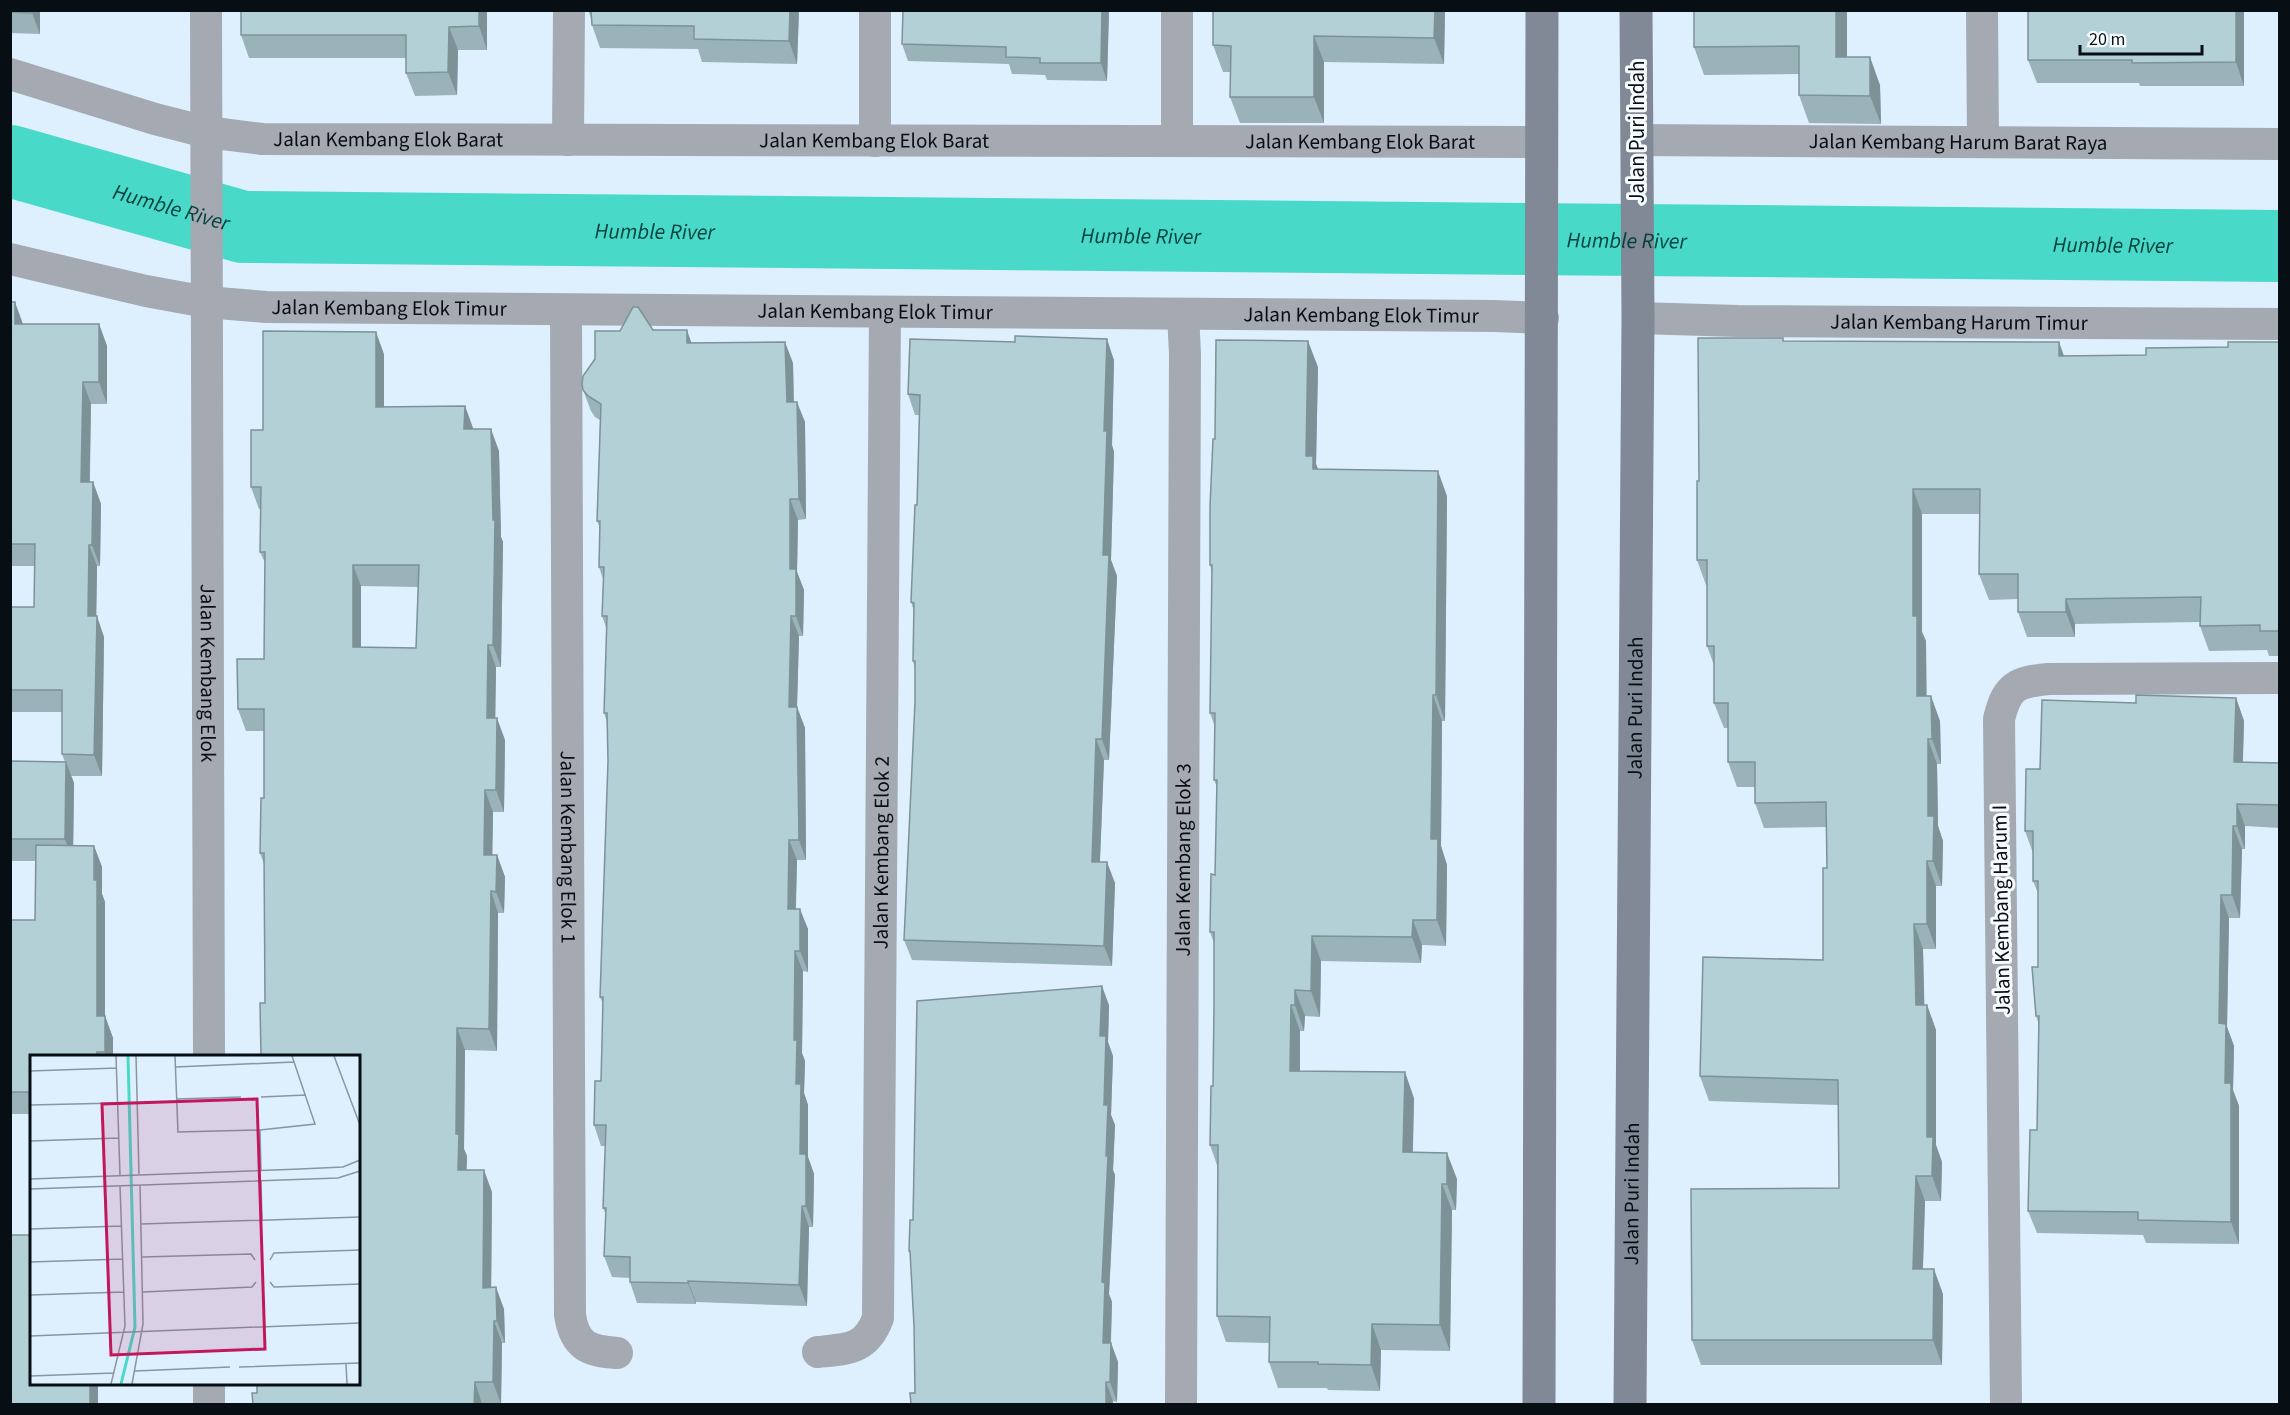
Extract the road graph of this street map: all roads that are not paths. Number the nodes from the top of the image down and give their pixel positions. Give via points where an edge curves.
1 (206, 10) edge
2 (569, 10) edge
3 (875, 10) edge
4 (1177, 10) edge
5 (1542, 10) edge
6 (1636, 10) edge
7 (1982, 10) edge
8 (10, 74) edge
9 (568, 140) junction
10 (875, 141) junction
11 (1177, 141) junction
12 (1983, 141) junction
13 (1542, 142) junction
14 (206, 144) junction
15 (2280, 144) edge
16 (1637, 156) junction
17 (10, 259) edge
18 (207, 296) junction
19 (1638, 308) junction
20 (1543, 309) junction
21 (566, 310) junction
22 (885, 312) junction
23 (1183, 314) junction
24 (2280, 324) edge
25 (2280, 678) edge
26 (208, 1055) edge
27 (818, 1352) dead end
28 (617, 1353) dead end
29 (209, 1385) edge
30 (210, 1404) edge
31 (1181, 1404) edge
32 (1539, 1404) edge
33 (1630, 1404) edge
34 (2006, 1404) edge

1 - 14 street, Jalan Kembang Elok
2 - 9 street
3 - 10 street
4 - 11 street
5 - 13 main road
6 - 16 main road, Jalan Puri Indah
7 - 12 street
8 - 14 street, Jalan Kembang Elok Barat via 155,119
9 - 10 street, Jalan Kembang Elok Barat
9 - 14 street, Jalan Kembang Elok Barat via 261,139
10 - 11 street, Jalan Kembang Elok Barat
11 - 13 street, Jalan Kembang Elok Barat
12 - 15 street, Jalan Kembang Harum Barat Raya
12 - 16 street, Jalan Kembang Harum Barat Raya
13 - 20 main road
14 - 18 street, Jalan Kembang Elok
16 - 19 main road, Jalan Puri Indah
17 - 18 street, Jalan Kembang Elok Timur via 146,291
18 - 21 street, Jalan Kembang Elok Timur via 266,307
18 - 26 street, Jalan Kembang Elok
19 - 24 street, Jalan Kembang Harum Timur via 1750,321
19 - 33 main road, Jalan Puri Indah
20 - 23 street, Jalan Kembang Elok Timur via 1494,316
20 - 32 main road
21 - 22 street, Jalan Kembang Elok Timur
21 - 28 street, Jalan Kembang Elok 1 via 570,1315 572,1328 587,1347
22 - 23 street, Jalan Kembang Elok Timur
22 - 27 street, Jalan Kembang Elok 2 via 878,1318 868,1338 859,1345
23 - 31 street, Jalan Kembang Elok 3
25 - 34 street, Jalan Kembang Harum I via 2049,678 2014,686 2004,700 1999,719
29 - 30 street

